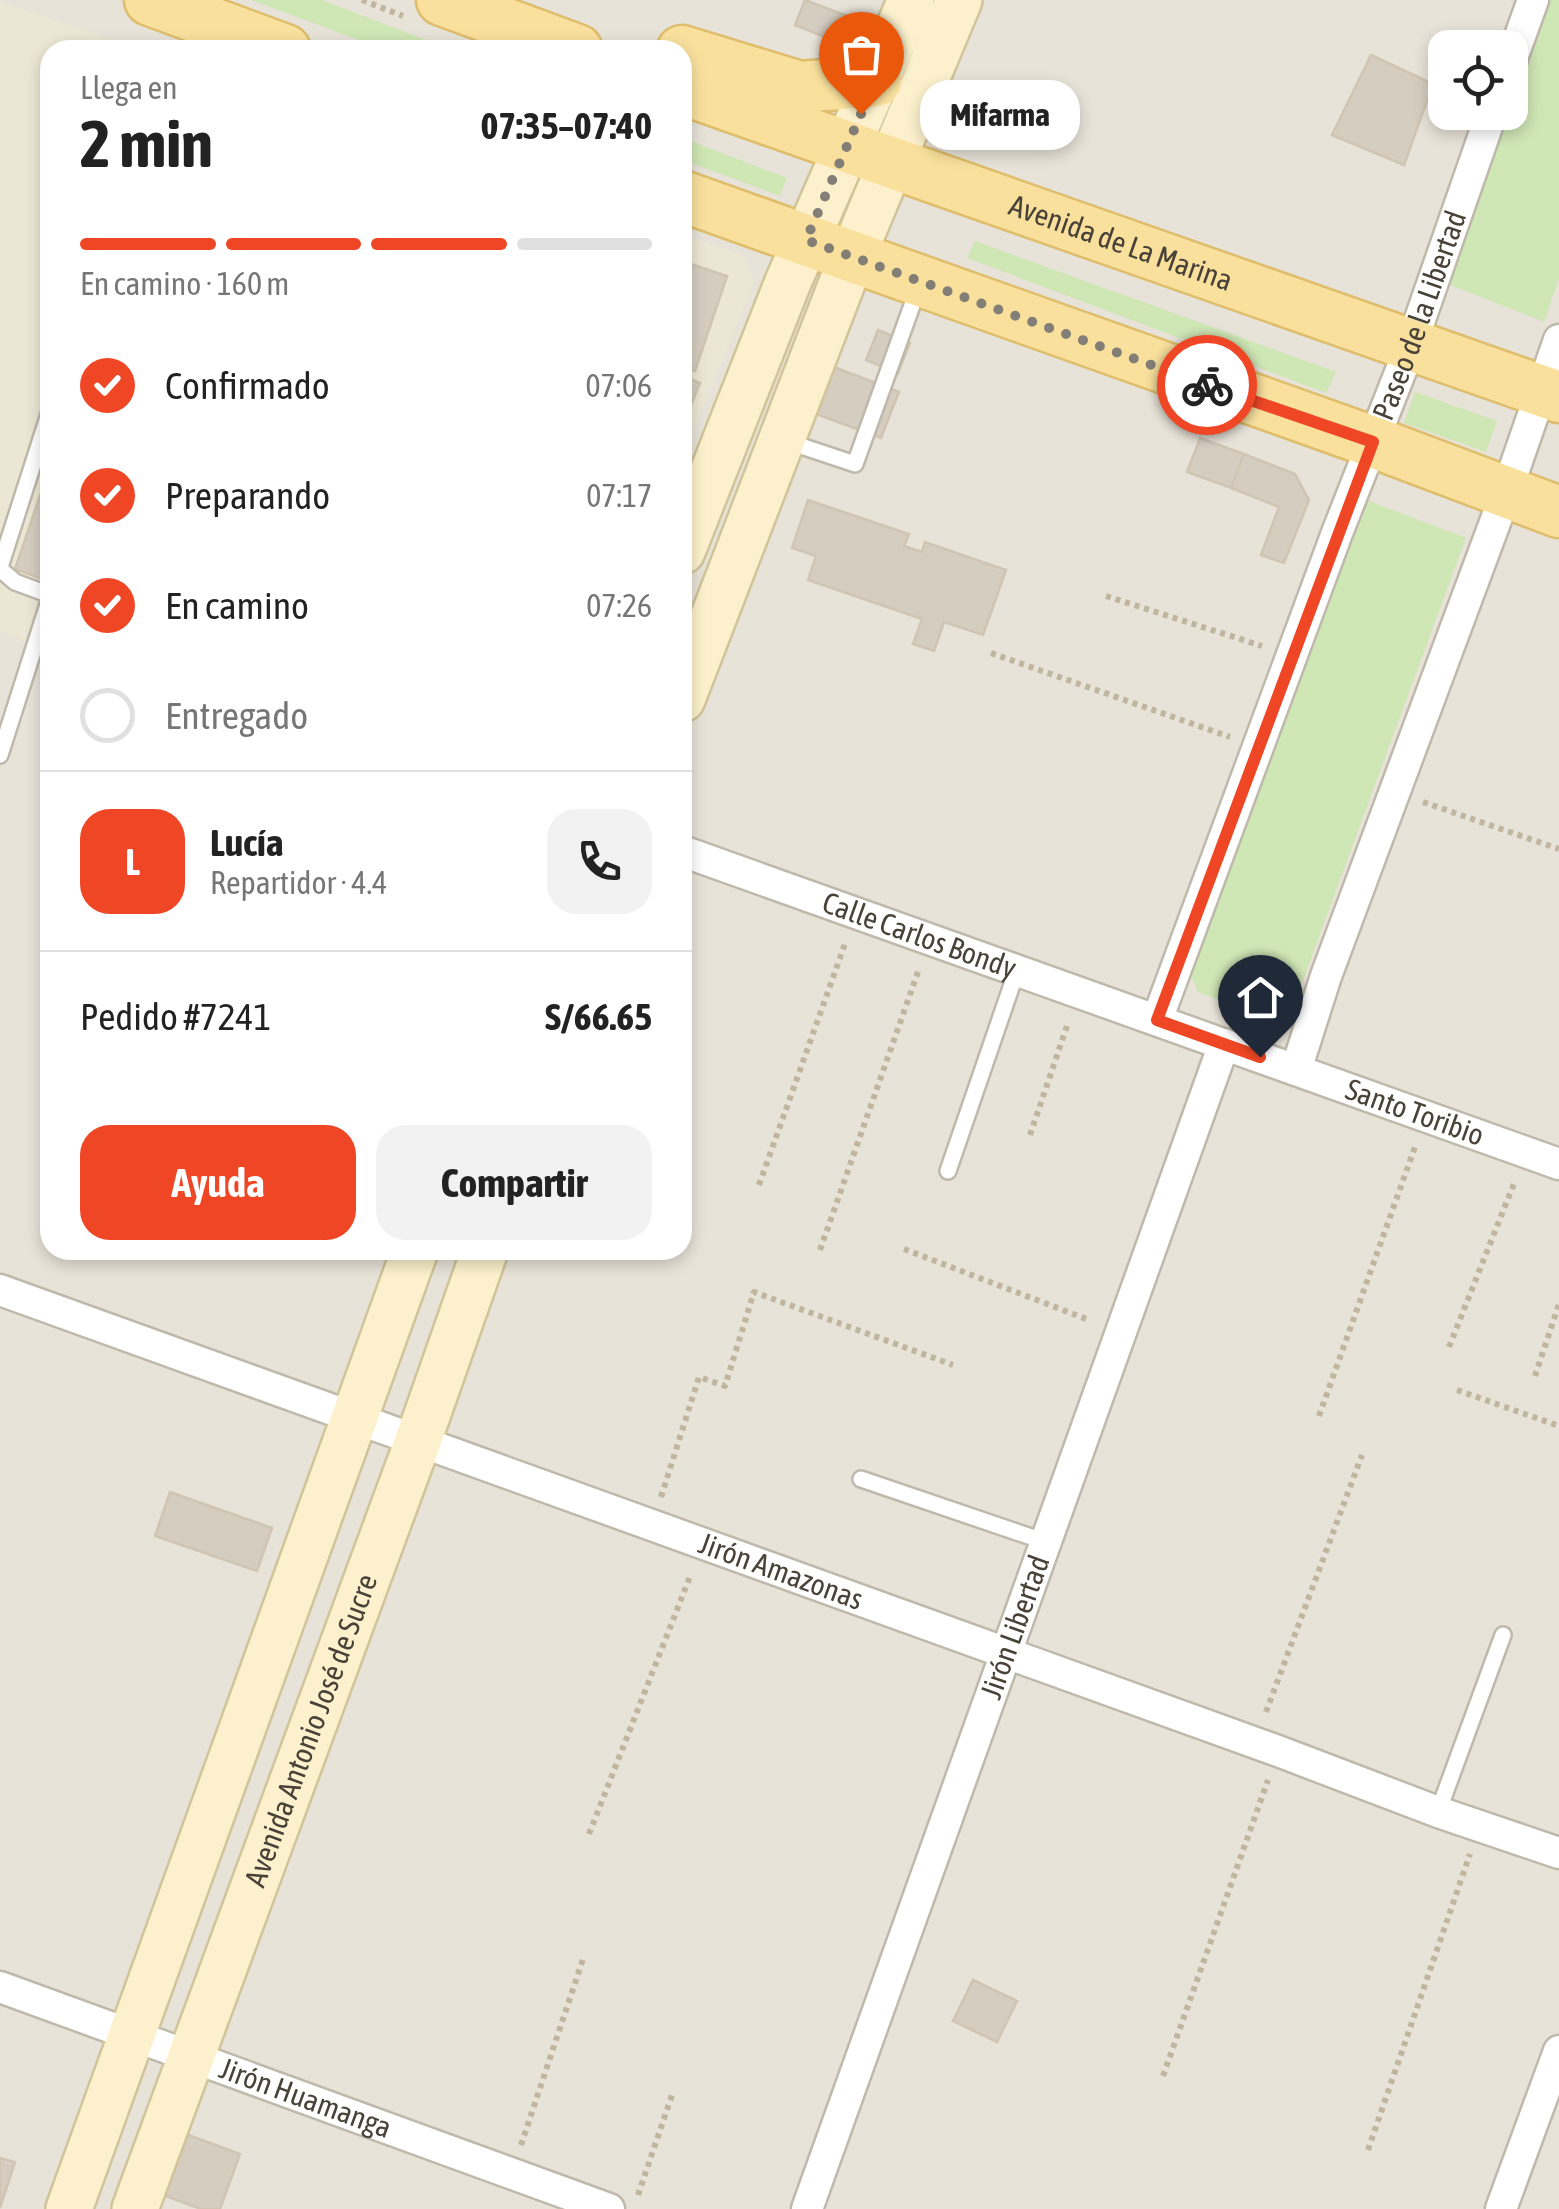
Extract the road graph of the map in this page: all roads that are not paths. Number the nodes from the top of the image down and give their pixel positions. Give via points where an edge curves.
1 (150, 0) edge
2 (442, 0) edge
3 (911, 0) edge
4 (959, 0) edge
5 (1533, 0) edge
6 (1522, 30) edge
7 (258, 40) edge
8 (549, 40) edge
9 (692, 53) edge
10 (876, 80) junction
11 (692, 93) edge
12 (1486, 130) edge
13 (890, 162) junction
14 (692, 200) edge
15 (692, 222) edge
16 (752, 222) junction
17 (829, 249) junction
18 (920, 282) junction
19 (1559, 340) edge
20 (1411, 346) junction
21 (1551, 393) edge
22 (782, 440) junction
23 (40, 442) edge
24 (1373, 442) junction
25 (1506, 493) junction
26 (1559, 512) edge
27 (692, 530) edge
28 (0, 568) edge
29 (40, 593) edge
30 (40, 629) edge
31 (692, 673) edge
32 (0, 755) edge
33 (692, 855) edge
34 (1017, 970) junction
35 (1157, 1020) junction
36 (1224, 1044) junction
37 (1296, 1070) junction
38 (1559, 1164) edge
39 (948, 1171) dead end
40 (411, 1260) edge
41 (481, 1260) edge
42 (0, 1290) edge
43 (354, 1418) junction
44 (418, 1441) junction
45 (861, 1478) dead end
46 (1046, 1542) junction
47 (1502, 1635) dead end
48 (1007, 1654) junction
49 (1438, 1812) junction
50 (1559, 1853) edge
51 (0, 1987) edge
52 (132, 2035) junction
53 (1559, 2051) edge
54 (191, 2056) junction
55 (70, 2209) edge
56 (134, 2209) edge
57 (609, 2209) edge
58 (807, 2209) edge
59 (1502, 2209) edge

1 - 7 main road
2 - 8 main road
3 - 10 main road
4 - 13 main road
5 - 6 street
9 - 10 main road via 800,87
10 - 13 main road
11 - 13 main road, Avenida de La Marina
12 - 20 street, Paseo de la Libertad
13 - 17 main road
13 - 20 main road, Avenida de La Marina
14 - 16 main road
15 - 16 main road via 729,235
16 - 17 main road
17 - 18 main road
17 - 22 main road
17 - 27 main road
18 - 22 lane via 855,464
18 - 24 main road
19 - 21 street
20 - 21 main road, Avenida de La Marina
20 - 24 street, Paseo de la Libertad
21 - 25 street
22 - 31 main road
23 - 28 lane
24 - 25 main road
24 - 35 street, Paseo de la Libertad
25 - 26 main road
25 - 37 street
28 - 29 lane
30 - 32 lane
33 - 34 street, Calle Carlos Bondy
34 - 35 street, Calle Carlos Bondy
34 - 39 lane
35 - 36 street, Santo Toribio
36 - 37 street, Santo Toribio
36 - 46 street, Jirón Libertad
37 - 38 street, Santo Toribio
40 - 43 main road
41 - 44 main road, Avenida Antonio José de Sucre
42 - 43 street, Jirón Amazonas
43 - 44 street, Jirón Amazonas
43 - 52 main road
44 - 48 street, Jirón Amazonas
44 - 54 main road, Avenida Antonio José de Sucre
45 - 46 lane
46 - 48 street, Jirón Libertad
47 - 49 lane
48 - 49 street, Jirón Amazonas
48 - 58 street, Jirón Libertad
49 - 50 street, Jirón Amazonas
51 - 52 street, Jirón Huamanga
52 - 54 street, Jirón Huamanga
52 - 55 main road
53 - 59 street
54 - 56 main road, Avenida Antonio José de Sucre
54 - 57 street, Jirón Huamanga

